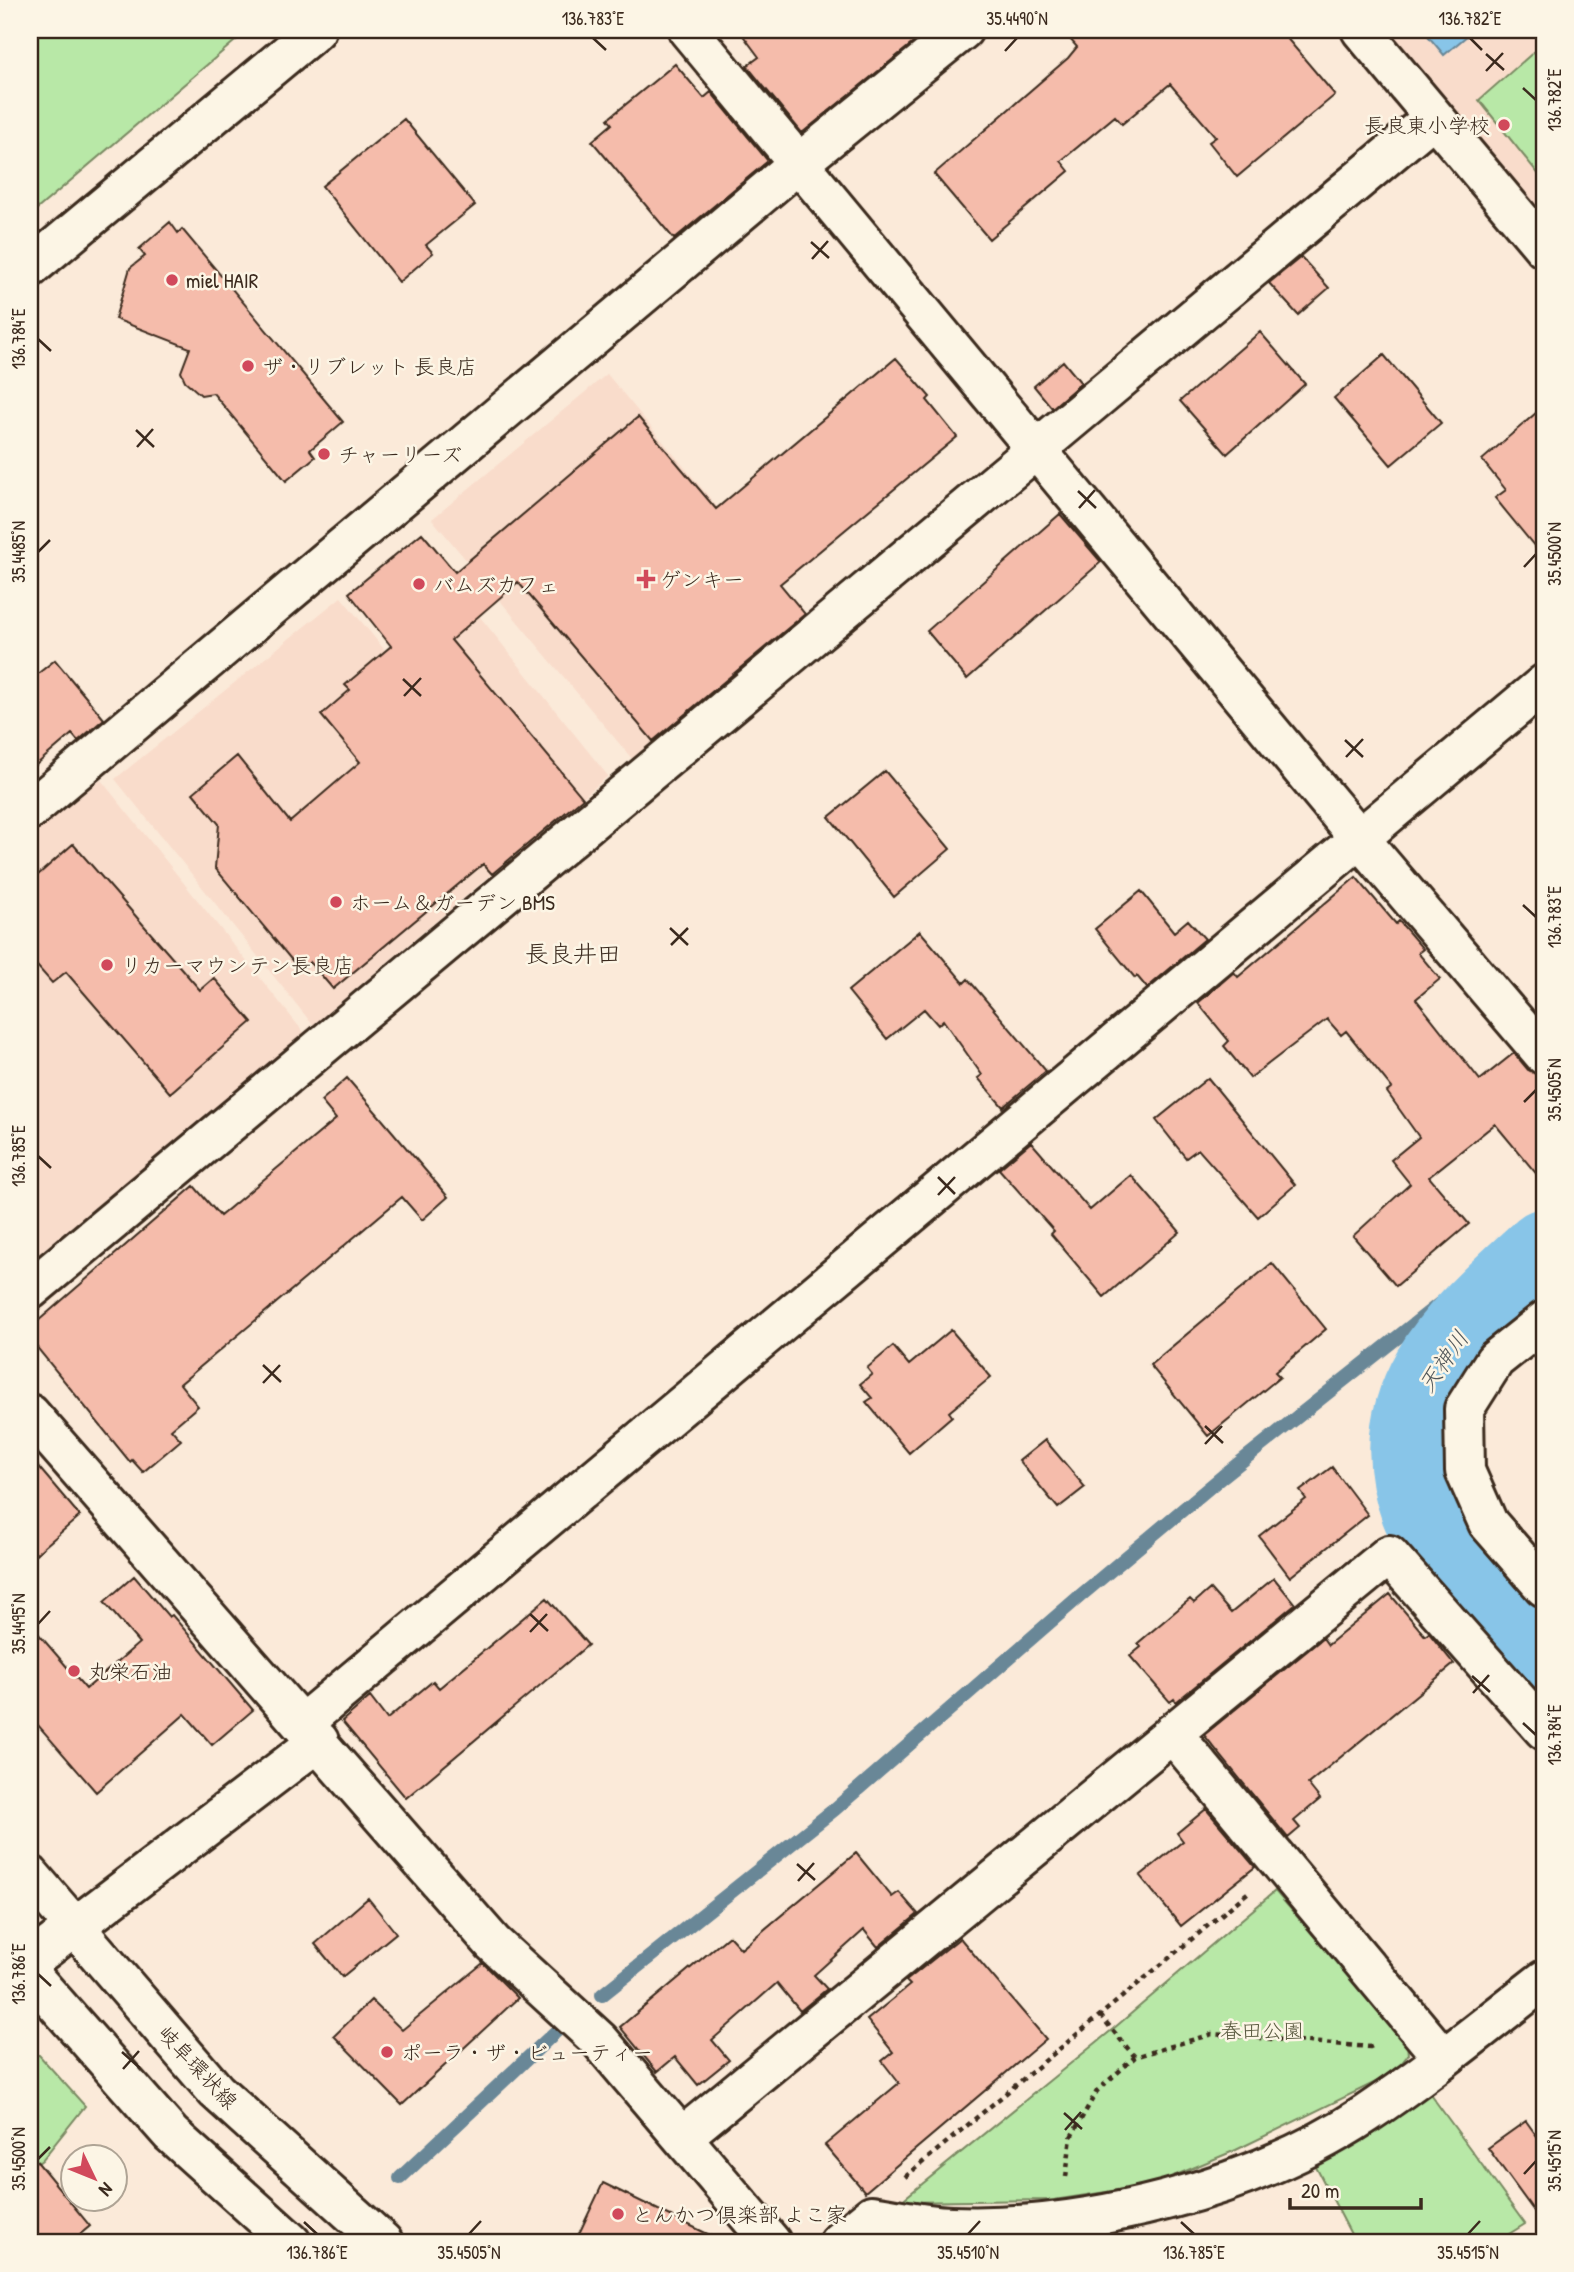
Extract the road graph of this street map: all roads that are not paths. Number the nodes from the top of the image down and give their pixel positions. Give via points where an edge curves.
1 (316, 30) edge
2 (688, 30) edge
3 (962, 30) edge
4 (1361, 30) edge
5 (1434, 117) junction
6 (799, 163) junction
7 (1544, 248) edge
8 (30, 268) edge
9 (1036, 449) junction
10 (1544, 684) edge
11 (30, 810) edge
12 (1359, 838) junction
13 (1544, 1055) edge
14 (30, 1290) edge
15 (1544, 1321) edge
16 (30, 1414) edge
17 (1544, 1587) edge
18 (1544, 1730) edge
19 (311, 1732) junction
20 (1172, 1733) junction
21 (30, 1875) edge
22 (75, 1928) junction
23 (30, 1961) edge
24 (30, 1975) edge
25 (1544, 1980) edge
26 (1443, 2058) junction
27 (682, 2137) junction
28 (291, 2242) edge
29 (383, 2242) edge
30 (771, 2242) edge
31 (839, 2242) edge

1 - 8 street
2 - 6 street
3 - 6 street
4 - 5 street
5 - 7 street
5 - 9 street
6 - 9 street
6 - 11 street
9 - 12 street
9 - 14 street
10 - 12 street
12 - 13 street
12 - 19 street
15 - 17 street via 1495,1360 1464,1409 1465,1471 1488,1523
16 - 19 street
18 - 20 street via 1389,1555
19 - 22 street
19 - 27 street via 493,1942 600,2041
20 - 26 street
20 - 27 street
21 - 22 street, 岐阜環状線
22 - 23 street
22 - 29 street, 岐阜環状線 via 216,2091
24 - 28 street via 171,2134
25 - 26 street
26 - 31 street via 1364,2115 1290,2154 1189,2195 1070,2220 950,2226 872,2215
27 - 30 street

